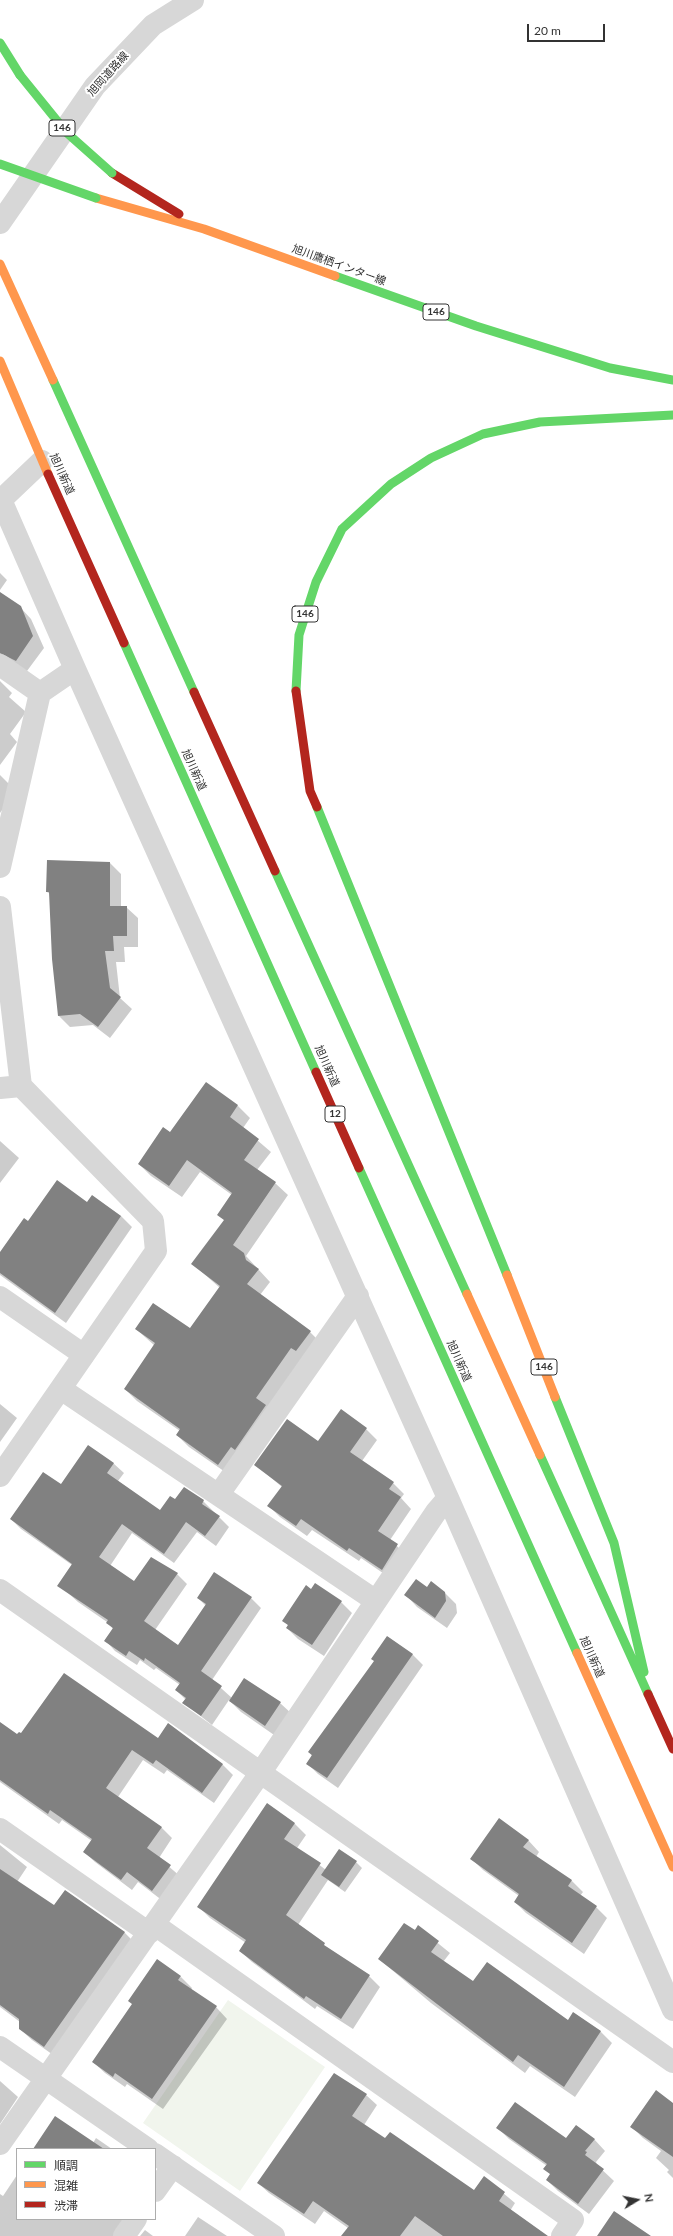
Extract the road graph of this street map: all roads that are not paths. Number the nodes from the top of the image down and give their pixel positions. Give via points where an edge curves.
1 (193, 0) edge
2 (0, 43) edge
3 (0, 164) edge
4 (0, 223) edge
5 (204, 229) junction
6 (0, 264) edge
7 (0, 361) edge
8 (673, 380) edge
9 (673, 414) edge
10 (42, 461) junction
11 (0, 665) edge
12 (75, 669) junction
13 (40, 693) junction
14 (0, 867) edge
15 (0, 907) edge
16 (21, 1086) junction
17 (0, 1088) edge
18 (358, 1296) junction
19 (0, 1297) edge
20 (84, 1355) junction
21 (61, 1389) junction
22 (0, 1476) edge
23 (219, 1494) junction
24 (448, 1498) junction
25 (0, 1590) edge
26 (376, 1601) junction
27 (649, 1694) junction
28 (673, 1749) edge
29 (261, 1772) junction
30 (0, 1829) edge
31 (673, 1867) edge
32 (152, 1929) junction
33 (673, 2010) edge
34 (0, 2047) edge
35 (673, 2062) edge
36 (47, 2078) junction
37 (0, 2144) edge
38 (147, 2148) edge
39 (156, 2155) edge
40 (173, 2166) junction
41 (156, 2190) edge
42 (135, 2220) edge
43 (124, 2236) edge
44 (274, 2236) edge
45 (562, 2236) edge

1 - 4 street, 旭岡道路線 via 154,25 95,86
2 - 5 main road, 146, bridge via 20,75 67,133 112,173
3 - 5 main road, 旭川鷹栖インター線 / 146, bridge via 96,198
5 - 8 main road, 旭川鷹栖インター線 / 146 via 476,326 610,368
6 - 27 main road
7 - 10 main road, 旭川新道 / 12
9 - 27 main road, 146 via 540,422 482,434 432,458 391,484 342,529 316,582 299,635 296,698 310,791 614,1543
10 - 12 street via 1,500
10 - 31 main road, 旭川新道 / 12
11 - 13 street
12 - 13 street
12 - 18 street
13 - 14 street
15 - 16 street
16 - 17 street
16 - 20 street via 153,1221 156,1251
18 - 23 street
18 - 24 street
19 - 20 street
20 - 21 street
21 - 22 street
21 - 23 street
23 - 26 street
24 - 26 street
24 - 33 street
25 - 29 street
26 - 29 street
27 - 28 main road
29 - 32 street
29 - 35 street
30 - 32 street
32 - 36 street
32 - 45 street via 573,2220
34 - 36 street
36 - 37 street
36 - 38 street
39 - 40 street
40 - 41 street
40 - 44 street
42 - 43 street

